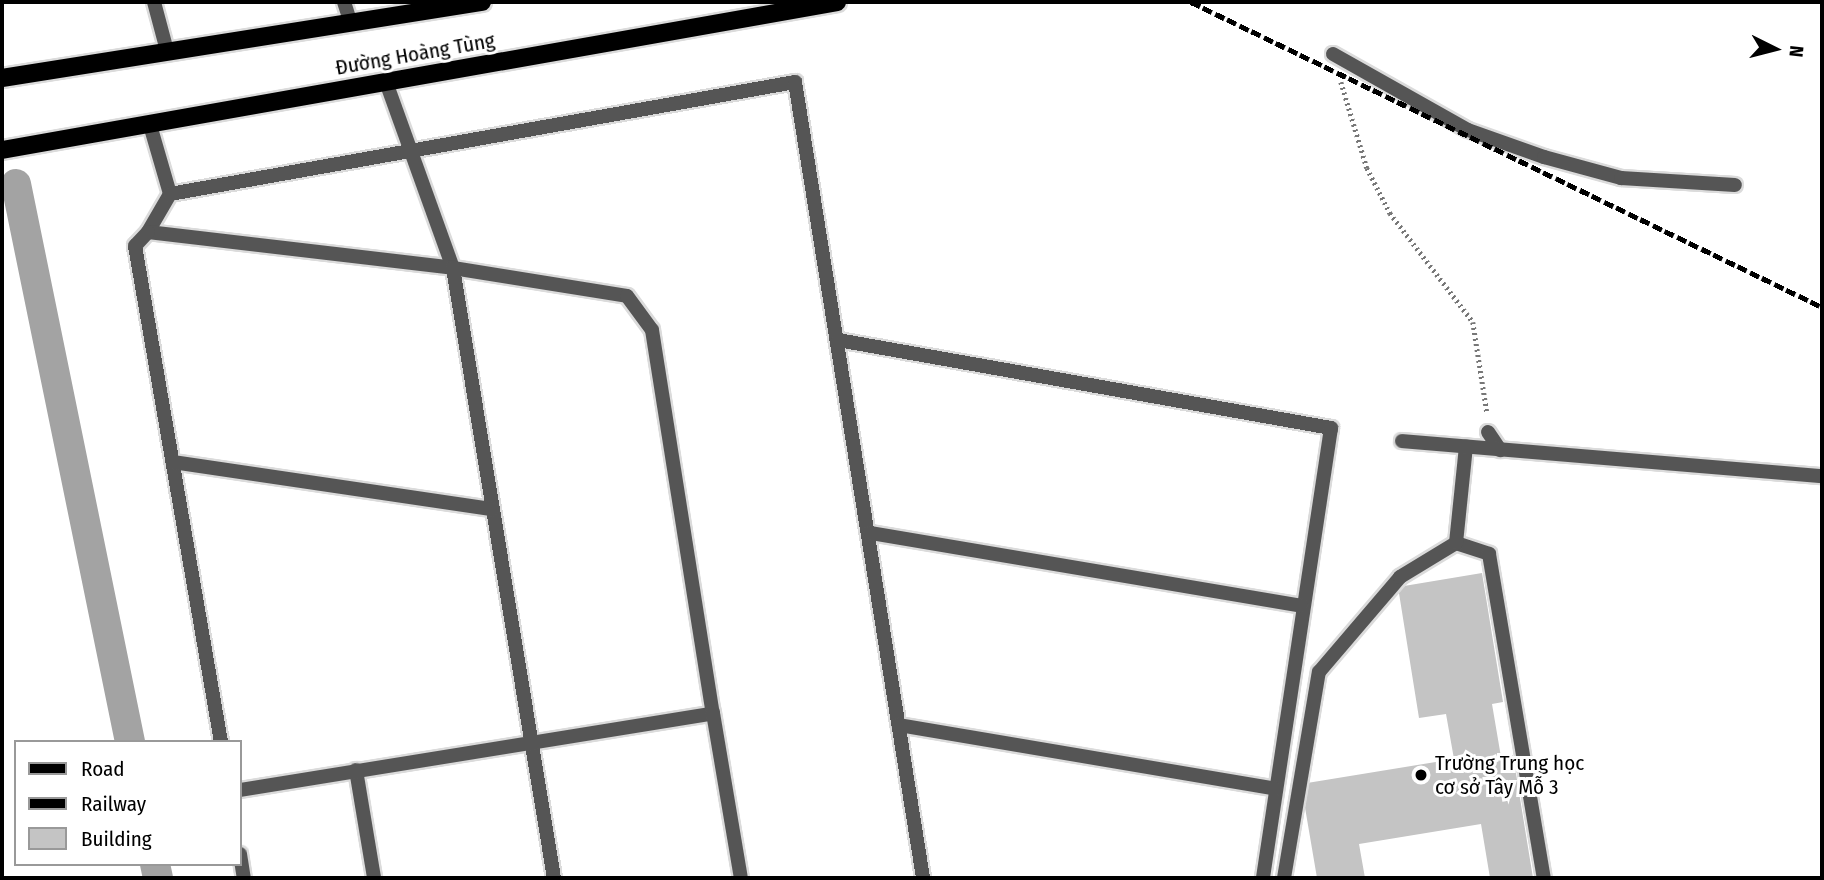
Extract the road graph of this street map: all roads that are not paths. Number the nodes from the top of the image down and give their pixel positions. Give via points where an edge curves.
1 (154, 2) edge
2 (344, 2) edge
3 (482, 2) edge
4 (837, 2) edge
5 (351, 23) junction
6 (167, 51) junction
7 (1333, 54) dead end
8 (2, 78) edge
9 (386, 82) junction
10 (150, 125) junction
11 (2, 150) edge
12 (410, 150) junction
13 (1735, 185) dead end
14 (170, 194) junction
15 (148, 232) junction
16 (453, 268) junction
17 (838, 340) junction
18 (1488, 432) road end
19 (1402, 441) dead end
20 (1466, 447) junction
21 (1500, 450) junction
22 (173, 462) junction
23 (1822, 477) edge
24 (493, 509) junction
25 (871, 533) junction
26 (1456, 543) junction
27 (1301, 606) junction
28 (713, 713) junction
29 (899, 725) junction
30 (221, 740) edge
31 (531, 741) junction
32 (356, 770) junction
33 (1276, 789) junction
34 (242, 790) edge
35 (374, 878) edge
36 (554, 878) edge
37 (741, 878) edge
38 (923, 878) edge
39 (1263, 878) edge
40 (1284, 878) edge
41 (1544, 878) edge

1 - 6 street
2 - 5 street
3 - 5 main road, Đường Hoàng Tùng
4 - 9 main road, Đường Hoàng Tùng
5 - 6 main road, Đường Hoàng Tùng
6 - 8 main road, Đường Hoàng Tùng
7 - 13 street via 1468,130 1544,157 1621,178
9 - 10 main road, Đường Hoàng Tùng
9 - 12 street
10 - 11 main road, Đường Hoàng Tùng
10 - 14 street
12 - 14 street
12 - 16 street
12 - 17 street via 795,82
14 - 15 street
15 - 16 street
15 - 22 street via 135,246
16 - 24 street
16 - 28 street via 627,296 652,330
17 - 25 street
17 - 27 street via 1331,428
18 - 21 street
19 - 20 street
20 - 21 street
20 - 26 street
21 - 23 street
22 - 24 street
22 - 30 street
24 - 31 street
25 - 27 street
25 - 29 street
26 - 40 street via 1400,578 1319,672
26 - 41 street via 1489,554
27 - 33 street
28 - 31 street
28 - 37 street
29 - 33 street
29 - 38 street
31 - 32 street
31 - 36 street
32 - 34 street
32 - 35 street
33 - 39 street

